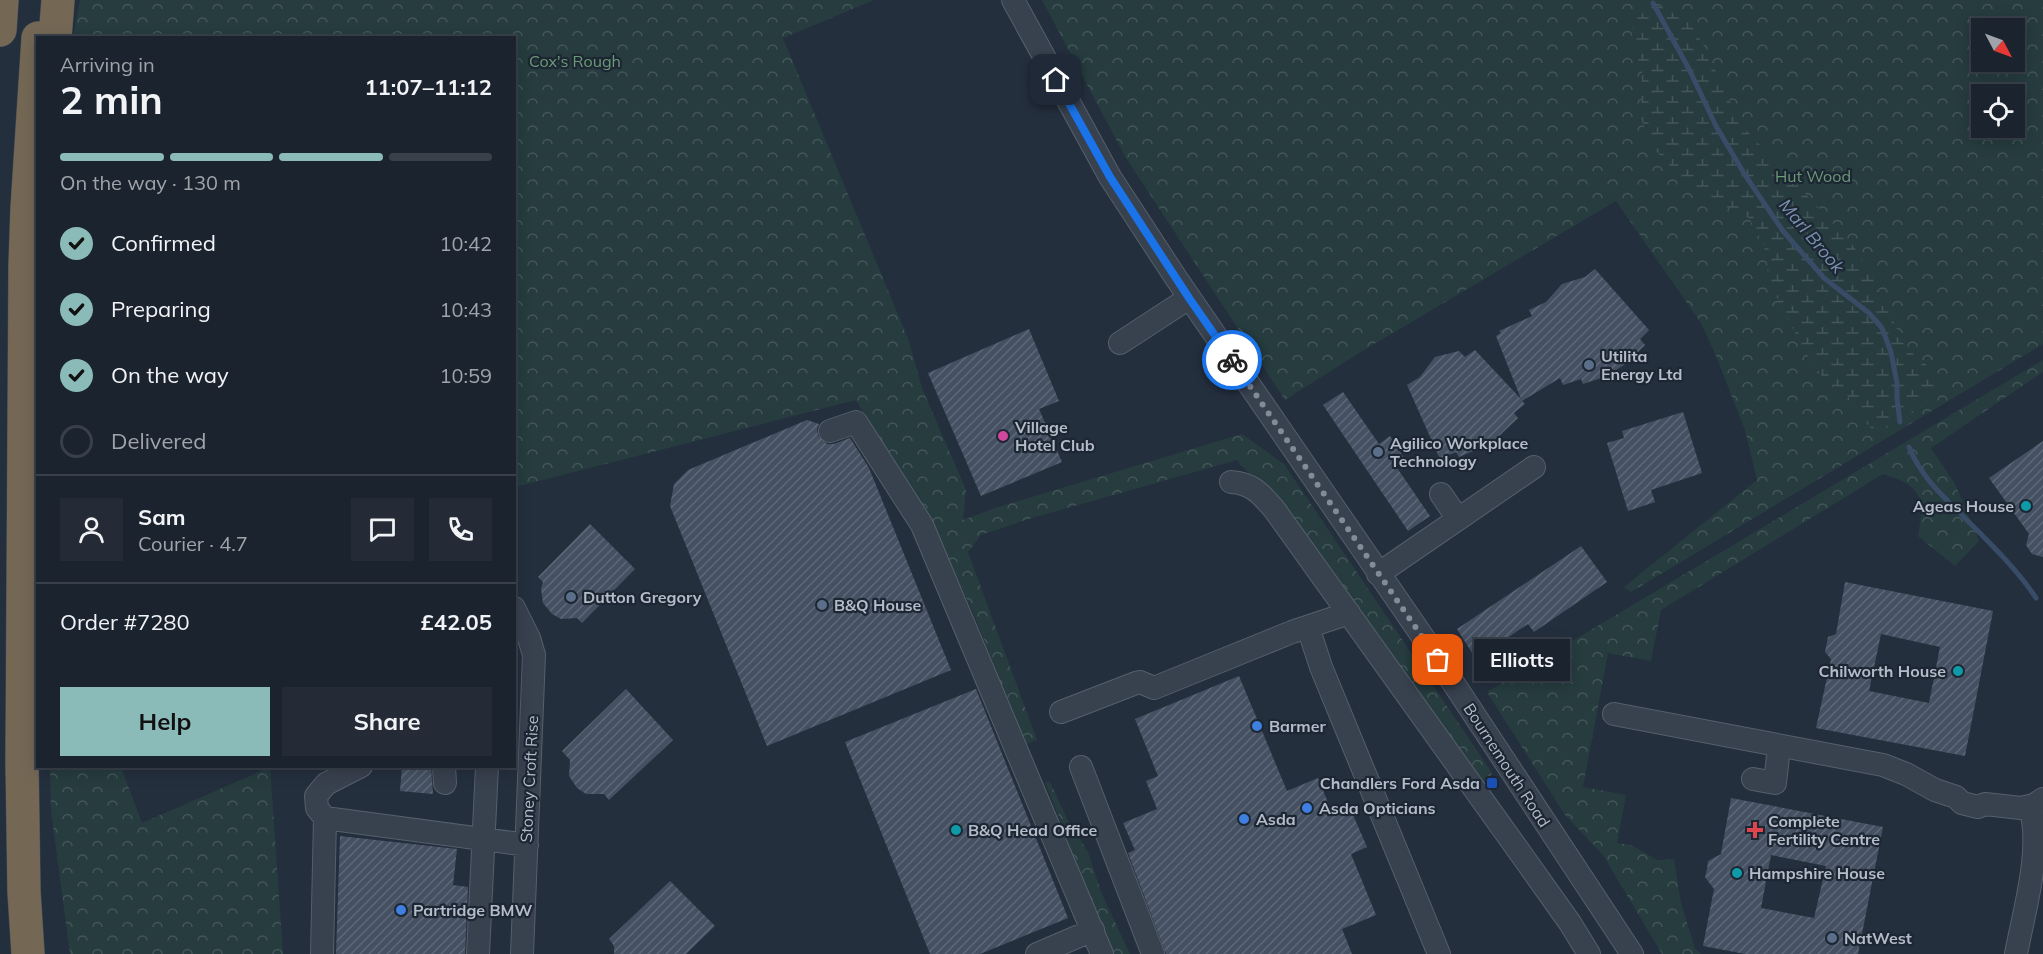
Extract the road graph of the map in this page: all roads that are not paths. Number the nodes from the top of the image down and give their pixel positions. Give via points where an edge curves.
1 (2, 0) edge
2 (40, 0) edge
3 (58, 0) edge
4 (1012, 0) edge
5 (0, 30) edge
6 (38, 36) edge
7 (55, 36) edge
8 (36, 69) edge
9 (36, 222) edge
10 (25, 266) junction
11 (1189, 298) junction
12 (1120, 343) dead end
13 (830, 431) dead end
14 (1534, 467) dead end
15 (1231, 482) dead end
16 (1441, 494) dead end
17 (1458, 519) junction
18 (1378, 574) junction
19 (516, 612) edge
20 (1349, 614) junction
21 (1308, 627) junction
22 (1061, 712) dead end
23 (1614, 714) dead end
24 (1779, 747) junction
25 (1081, 767) dead end
26 (357, 768) edge
27 (487, 768) edge
28 (1753, 779) dead end
29 (2037, 803) edge
30 (324, 818) junction
31 (484, 840) junction
32 (526, 844) junction
33 (1093, 930) junction
34 (28, 954) edge
35 (322, 954) edge
36 (478, 954) edge
37 (522, 954) edge
38 (1036, 954) edge
39 (1091, 954) edge
40 (1102, 954) edge
41 (1152, 954) edge
42 (1439, 954) edge
43 (1589, 954) edge
44 (1632, 954) edge
45 (2016, 954) edge

1 - 5 highway
2 - 6 highway
3 - 7 highway
4 - 11 street, Bournemouth Road via 1110,177
8 - 10 highway
9 - 10 highway
10 - 34 highway via 22,762
11 - 12 street
11 - 18 street, Bournemouth Road
13 - 33 street via 856,422 922,525
14 - 17 street
15 - 20 street via 1250,485 1261,494
16 - 17 street
17 - 18 street
18 - 44 street, Bournemouth Road
19 - 32 street, Stoney Croft Rise via 534,655
20 - 21 street
20 - 43 street
21 - 22 street via 1154,688 1136,683
21 - 42 street
23 - 24 street
24 - 28 street via 1775,783
24 - 29 street via 1883,765 1978,807 1985,804 2017,808
25 - 41 street
26 - 30 street via 326,784 316,796 317,808
27 - 31 street
29 - 45 street via 2035,851
30 - 31 street
30 - 35 street
31 - 32 street
31 - 36 street
32 - 37 street, Stoney Croft Rise
33 - 38 street
33 - 39 street
33 - 40 street

